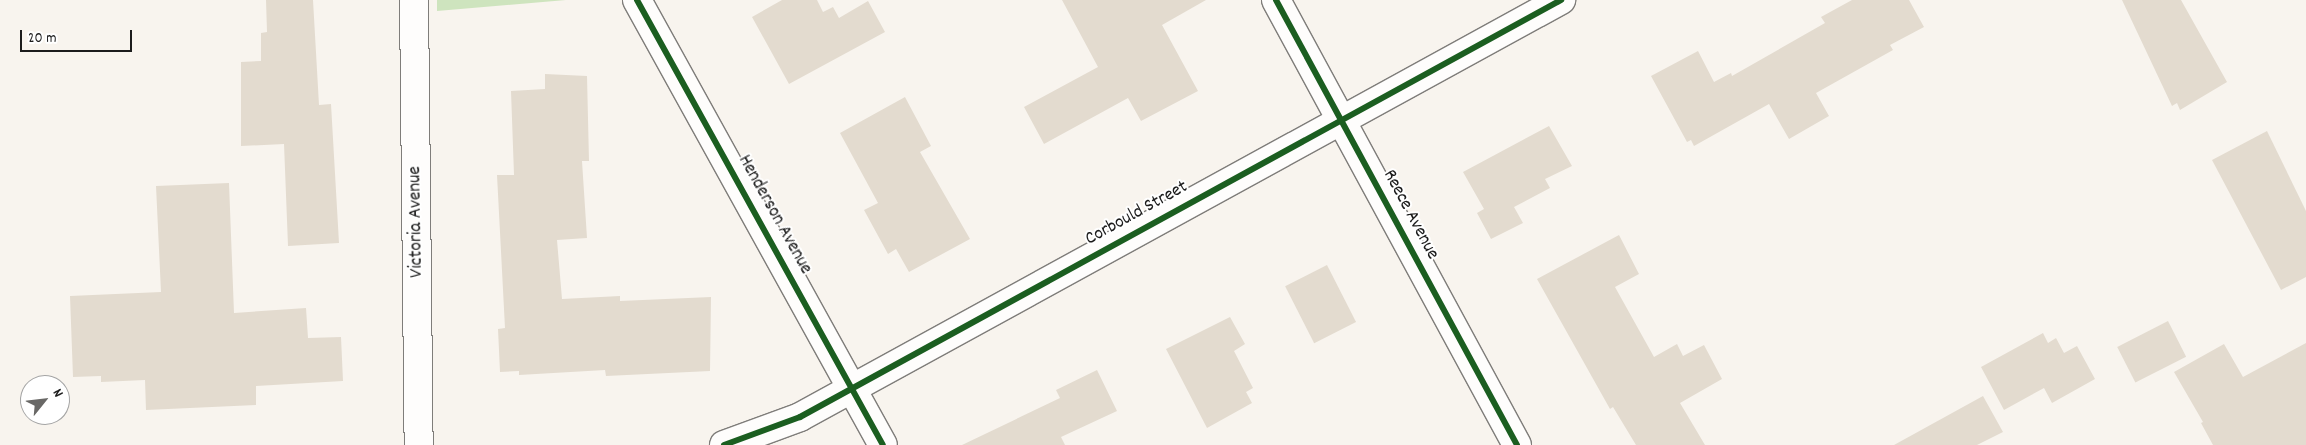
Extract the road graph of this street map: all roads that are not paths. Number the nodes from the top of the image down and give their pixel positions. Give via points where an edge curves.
1 (414, 0) edge
2 (637, 0) edge
3 (1276, 0) edge
4 (1560, 0) edge
5 (1340, 118) junction
6 (854, 388) junction
7 (419, 445) edge
8 (724, 445) edge
9 (883, 445) edge
10 (1517, 445) edge

1 - 7 street, Victoria Avenue
2 - 6 street, Henderson Avenue
3 - 5 street, Reece Avenue
4 - 5 street, Corbould Street
5 - 6 street, Corbould Street
5 - 10 street, Reece Avenue
6 - 8 street, Corbould Street via 800,417
6 - 9 street, Henderson Avenue

